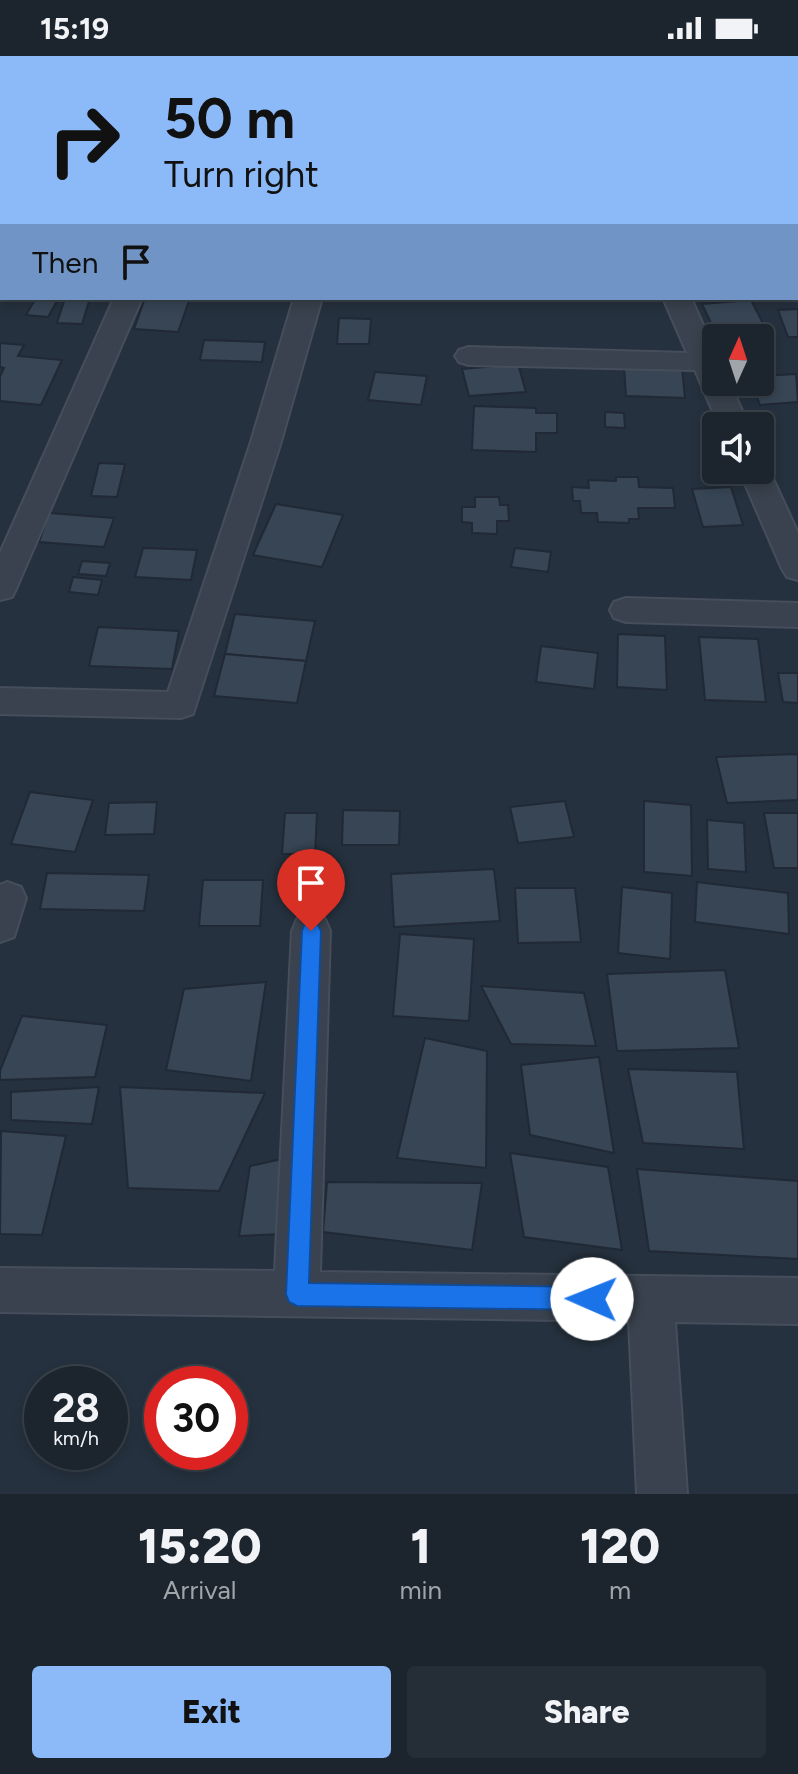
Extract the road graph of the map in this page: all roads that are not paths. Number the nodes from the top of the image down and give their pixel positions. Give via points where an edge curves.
1 (127, 300) edge
2 (307, 300) edge
3 (678, 300) edge
4 (702, 353) edge
5 (469, 356) dead end
6 (702, 362) edge
7 (760, 484) edge
8 (798, 569) edge
9 (0, 589) edge
10 (626, 610) dead end
11 (798, 615) edge
12 (0, 701) edge
13 (311, 931) dead end
14 (0, 1290) edge
15 (297, 1294) junction
16 (651, 1299) junction
17 (798, 1301) edge
18 (662, 1494) edge

1 - 9 street
2 - 12 street via 181,705
3 - 4 street
5 - 6 street
7 - 8 street
10 - 11 street
13 - 15 street
14 - 15 street
15 - 16 street
16 - 17 street
16 - 18 street

